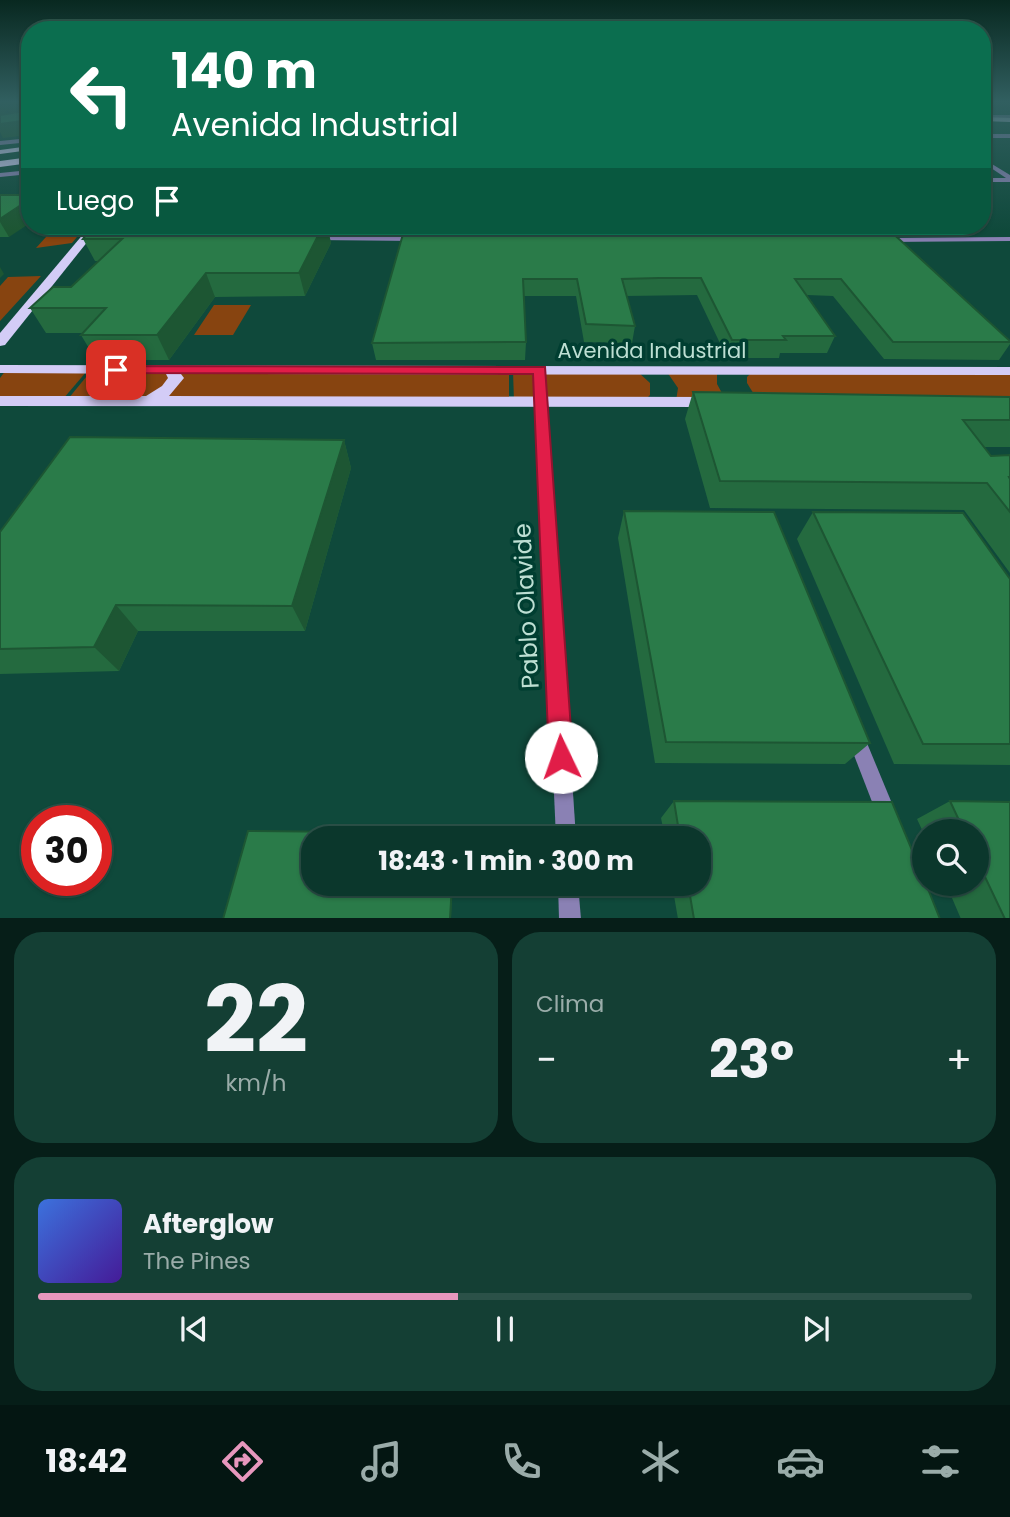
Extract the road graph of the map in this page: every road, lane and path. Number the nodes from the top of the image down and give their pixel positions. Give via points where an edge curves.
1 (21, 149) edge
2 (0, 152) edge
3 (21, 161) edge
4 (0, 164) edge
5 (991, 166) edge
6 (21, 173) edge
7 (0, 175) edge
8 (1010, 179) edge
9 (991, 180) edge
10 (91, 235) edge
11 (895, 236) junction
12 (300, 238) edge
13 (426, 239) edge
14 (871, 239) edge
15 (1010, 239) edge
16 (909, 249) edge
17 (0, 342) edge
18 (0, 369) edge
19 (172, 370) junction
20 (540, 370) junction
21 (196, 371) junction
22 (1010, 371) edge
23 (0, 401) edge
24 (147, 402) junction
25 (177, 402) junction
26 (732, 402) edge
27 (541, 403) junction
28 (847, 715) edge
29 (565, 826) edge
30 (893, 828) edge
31 (569, 896) edge
32 (570, 918) edge

1 - 2 main road
3 - 4 main road
5 - 8 street
6 - 7 street
8 - 9 street
10 - 17 main road
11 - 14 street
11 - 15 street
11 - 16 street
12 - 13 street
18 - 19 main road, Avenida Industrial
19 - 21 main road, Avenida Industrial
19 - 24 main road via 174,383
20 - 21 main road, Avenida Industrial
20 - 22 main road, Avenida Industrial
20 - 27 street, Pablo Olavide
21 - 25 main road via 175,388
23 - 24 main road
24 - 25 main road
25 - 27 main road
26 - 27 main road
27 - 29 street, Pablo Olavide
28 - 30 street
31 - 32 street

